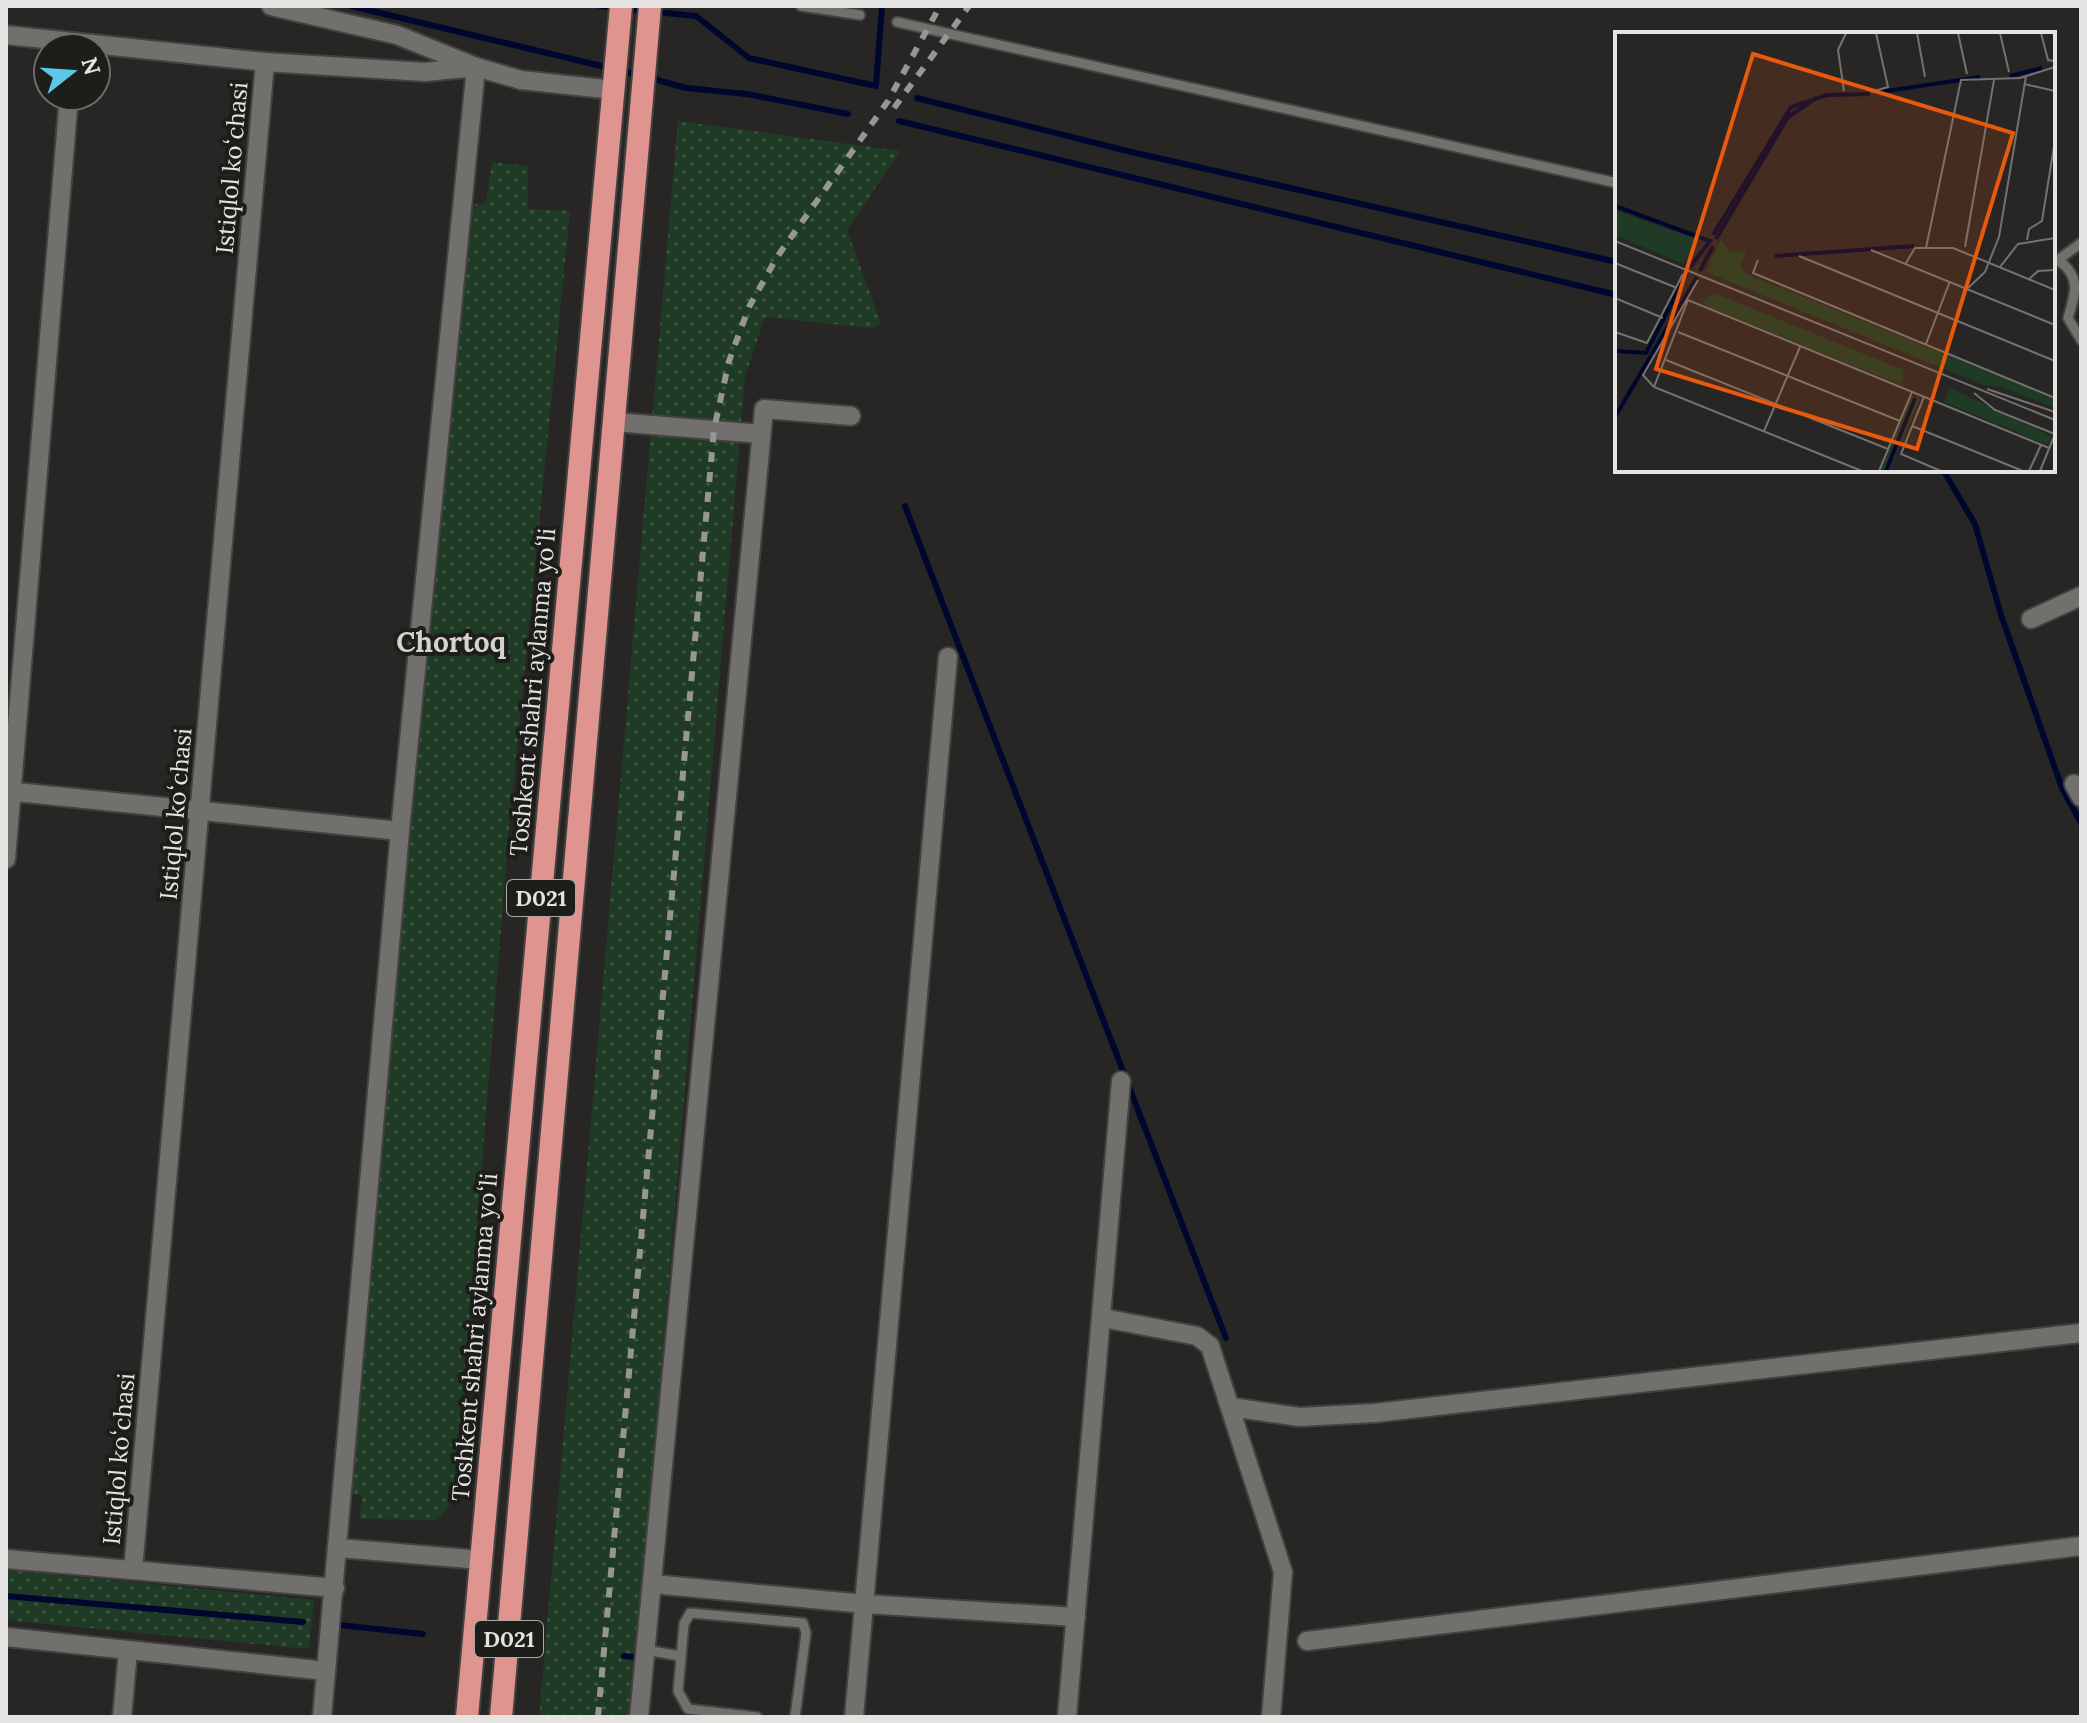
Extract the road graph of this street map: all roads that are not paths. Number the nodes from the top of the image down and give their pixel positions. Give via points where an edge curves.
1 (271, 6) edge
2 (621, 6) edge
3 (650, 6) edge
4 (801, 6) edge
5 (860, 15) dead end
6 (897, 22) dead end
7 (6, 35) edge
8 (32, 39) edge
9 (112, 48) edge
10 (265, 62) junction
11 (476, 67) junction
12 (614, 84) junction
13 (68, 112) edge
14 (1615, 183) edge
15 (2081, 243) edge
16 (2056, 260) edge
17 (2081, 340) edge
18 (851, 416) dead end
19 (615, 422) junction
20 (761, 434) junction
21 (2081, 596) edge
22 (2031, 619) dead end
23 (948, 657) dead end
24 (9, 792) edge
25 (200, 810) junction
26 (400, 831) junction
27 (6, 859) edge
28 (1121, 1081) dead end
29 (1103, 1318) junction
30 (2081, 1333) edge
31 (1231, 1407) junction
32 (2081, 1546) edge
33 (339, 1548) junction
34 (6, 1559) edge
35 (481, 1560) junction
36 (516, 1562) junction
37 (133, 1570) junction
38 (653, 1584) junction
39 (335, 1588) junction
40 (865, 1604) junction
41 (1076, 1617) junction
42 (6, 1637) edge
43 (1307, 1641) dead end
44 (646, 1650) junction
45 (128, 1651) junction
46 (680, 1656) junction
47 (326, 1671) junction
48 (122, 1717) edge
49 (322, 1717) edge
50 (467, 1717) edge
51 (501, 1717) edge
52 (639, 1717) edge
53 (757, 1717) edge
54 (795, 1717) edge
55 (854, 1717) edge
56 (1067, 1717) edge
57 (1271, 1717) edge

1 - 11 street via 397,35
2 - 12 highway, Toshkent shahri aylanma yoʻli / D021
3 - 19 highway, D021
4 - 5 lane
6 - 14 lane
7 - 8 street
9 - 10 street
10 - 11 street via 425,72
10 - 25 street, Istiqlol koʻchasi
11 - 12 street via 521,80
11 - 26 street
12 - 35 highway, Toshkent shahri aylanma yoʻli / D021
13 - 24 street
15 - 16 lane
16 - 17 lane via 2070,268 2076,286 2068,318
18 - 20 street via 764,409
19 - 20 street
19 - 36 highway, D021
20 - 38 street
21 - 22 street
23 - 40 street
24 - 25 street
24 - 27 street
25 - 26 street
25 - 37 street, Istiqlol koʻchasi
26 - 33 street
28 - 29 street
29 - 31 street via 1197,1336 1210,1346
29 - 41 street
30 - 31 street via 1375,1413 1299,1417
31 - 57 street via 1283,1572
32 - 43 street
33 - 35 street
33 - 39 street
34 - 37 street
35 - 36 highway via 500,1552
35 - 50 highway, Toshkent shahri aylanma yoʻli / D021
36 - 51 highway, D021
37 - 39 street
38 - 40 street
38 - 44 street
39 - 47 street
40 - 41 street
40 - 55 street
41 - 56 street
42 - 45 street
44 - 46 lane
44 - 52 street
45 - 47 street
45 - 48 street
46 - 53 lane via 678,1691 688,1709
46 - 54 lane via 690,1613 803,1623
47 - 49 street

